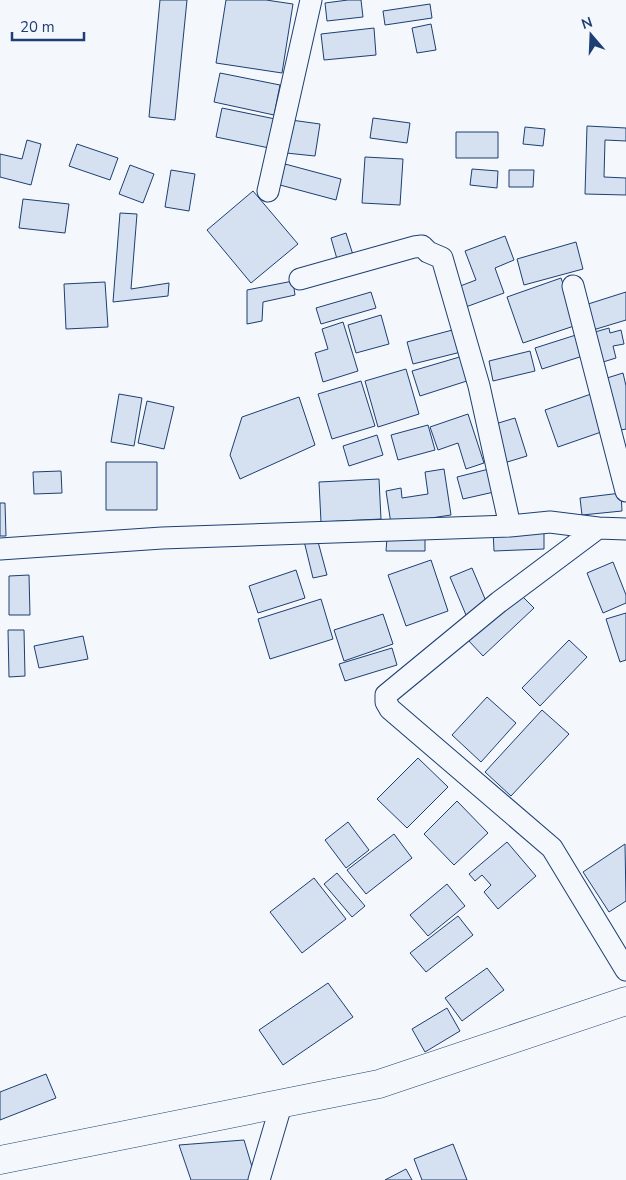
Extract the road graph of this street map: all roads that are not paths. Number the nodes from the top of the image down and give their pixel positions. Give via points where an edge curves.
1 (312, 0) edge
2 (268, 191) dead end
3 (300, 279) dead end
4 (573, 286) dead end
5 (626, 491) edge
6 (510, 526) junction
7 (598, 528) junction
8 (626, 529) edge
9 (0, 549) edge
10 (626, 970) edge
11 (626, 1001) edge
12 (282, 1102) junction
13 (0, 1160) edge
14 (259, 1180) edge

1 - 2 street
3 - 6 street via 414,247 422,246 442,258 479,386
4 - 5 street
6 - 7 street via 550,522
6 - 9 street via 162,538
7 - 8 street
7 - 10 street via 484,614 386,694 386,702 552,848
11 - 12 street via 379,1084
12 - 13 street
12 - 14 street

